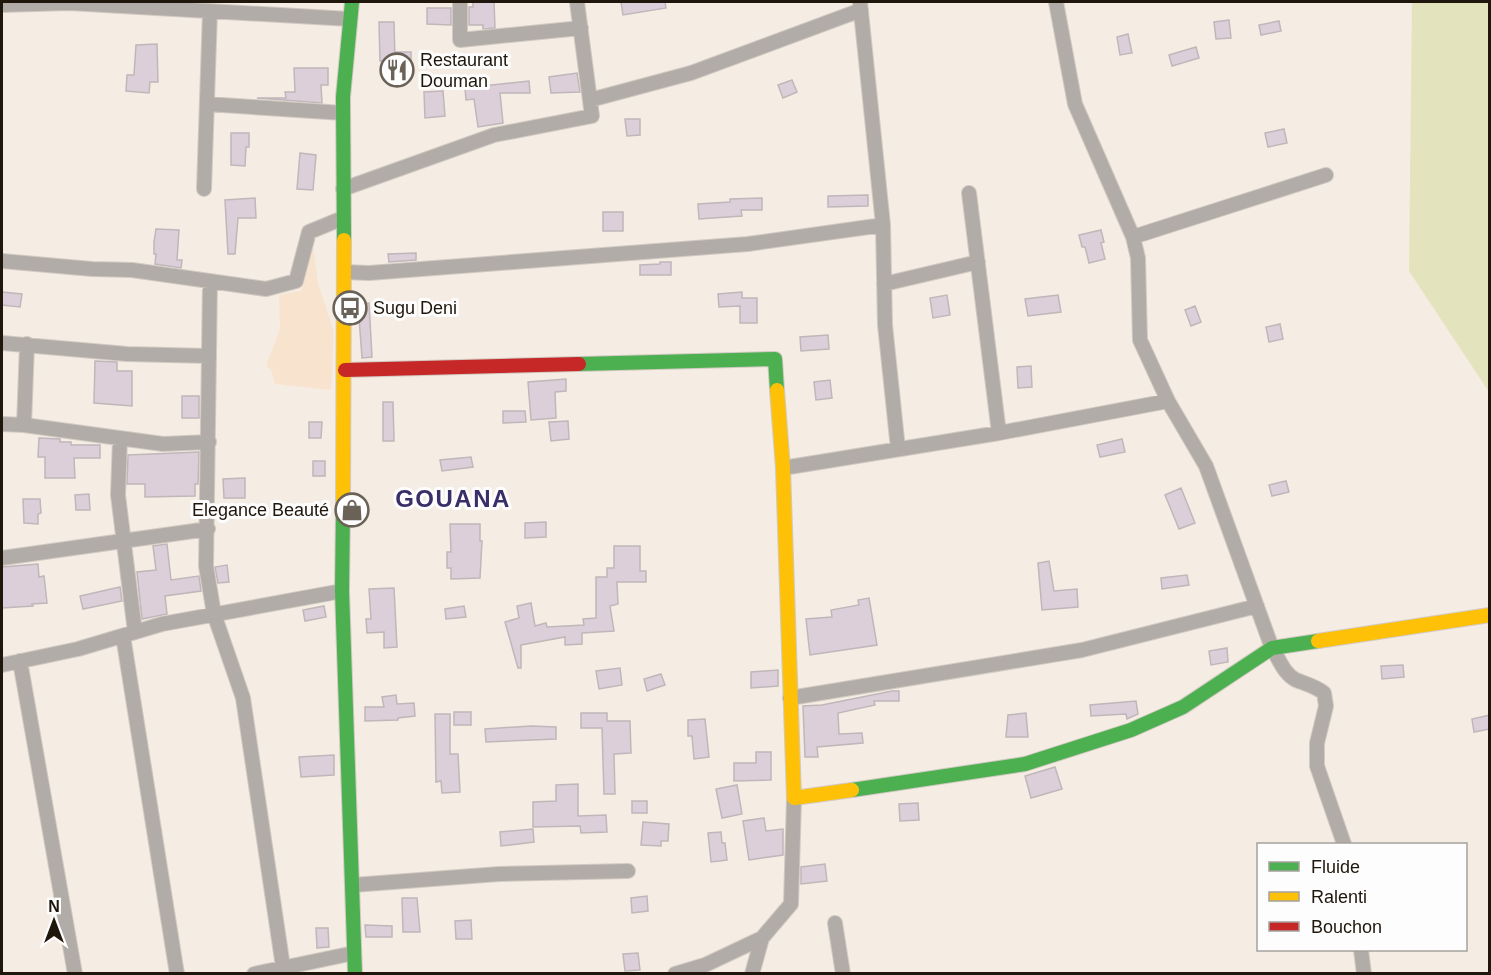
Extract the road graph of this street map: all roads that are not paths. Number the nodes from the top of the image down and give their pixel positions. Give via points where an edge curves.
1 (352, 2) edge
2 (459, 2) edge
3 (577, 2) edge
4 (1056, 2) edge
5 (2, 5) edge
6 (860, 6) edge
7 (210, 11) junction
8 (350, 19) junction
9 (581, 28) junction
10 (590, 100) junction
11 (207, 104) junction
12 (343, 113) junction
13 (1326, 175) dead end
14 (204, 189) dead end
15 (343, 189) junction
16 (969, 194) dead end
17 (343, 218) junction
18 (883, 225) junction
19 (1132, 237) junction
20 (2, 261) edge
21 (978, 262) junction
22 (344, 273) junction
23 (210, 281) junction
24 (884, 284) junction
25 (2, 343) edge
26 (27, 344) junction
27 (209, 356) junction
28 (345, 370) junction
29 (1168, 401) junction
30 (2, 424) edge
31 (24, 425) junction
32 (999, 433) junction
33 (120, 438) junction
34 (209, 442) junction
35 (898, 449) junction
36 (783, 468) junction
37 (208, 529) junction
38 (124, 540) junction
39 (2, 558) edge
40 (342, 591) junction
41 (1257, 606) junction
42 (214, 614) junction
43 (1490, 615) edge
44 (129, 634) junction
45 (1272, 648) junction
46 (20, 661) junction
47 (2, 664) edge
48 (790, 698) junction
49 (794, 798) junction
50 (1344, 843) edge
51 (628, 871) dead end
52 (353, 885) junction
53 (835, 923) dead end
54 (762, 938) junction
55 (1361, 951) edge
56 (354, 953) junction
57 (283, 968) junction
58 (75, 974) edge
59 (177, 974) edge
60 (254, 974) edge
61 (355, 974) edge
62 (675, 974) edge
63 (752, 974) edge
64 (843, 974) edge
65 (1364, 974) edge

1 - 8 street
2 - 9 street via 460,40
3 - 9 street
4 - 19 street via 1075,104
5 - 7 street via 69,3
6 - 10 street via 691,73
6 - 18 street
7 - 8 street
7 - 11 street
8 - 12 street
9 - 10 street
10 - 15 street via 592,116 494,135
11 - 12 street
11 - 14 street
12 - 15 street
13 - 19 street
15 - 17 street
16 - 21 street
17 - 22 street
17 - 23 street via 309,232 296,281 266,289
18 - 22 street via 748,244
18 - 24 street
19 - 29 street via 1138,258 1140,340
20 - 23 street via 132,270
21 - 24 street
21 - 32 street
22 - 28 street
23 - 27 street
24 - 35 street
25 - 26 street
26 - 27 street via 127,354
26 - 31 street
27 - 34 street
28 - 36 street via 775,359
28 - 40 street
29 - 32 street
29 - 41 street via 1206,466
30 - 31 street
31 - 33 street
32 - 35 street
33 - 34 street via 163,444
33 - 38 street via 118,495
34 - 37 street
35 - 36 street
36 - 48 street
37 - 38 street
37 - 42 street via 206,567
38 - 39 street
38 - 44 street
40 - 42 street
40 - 52 street
41 - 45 street
41 - 48 street via 1082,650
42 - 44 street
42 - 57 street via 243,698
43 - 45 street
44 - 46 street
44 - 59 street
45 - 49 street via 1183,708 1131,730 1036,761
45 - 50 street via 1294,679 1324,693 1326,706 1317,743 1317,766
46 - 47 street
46 - 58 street
48 - 49 street
49 - 54 street via 791,904
51 - 52 street via 499,874
52 - 56 street
53 - 64 street
54 - 62 street via 705,965
54 - 63 street
55 - 65 street
56 - 57 street
56 - 61 street
57 - 60 street

